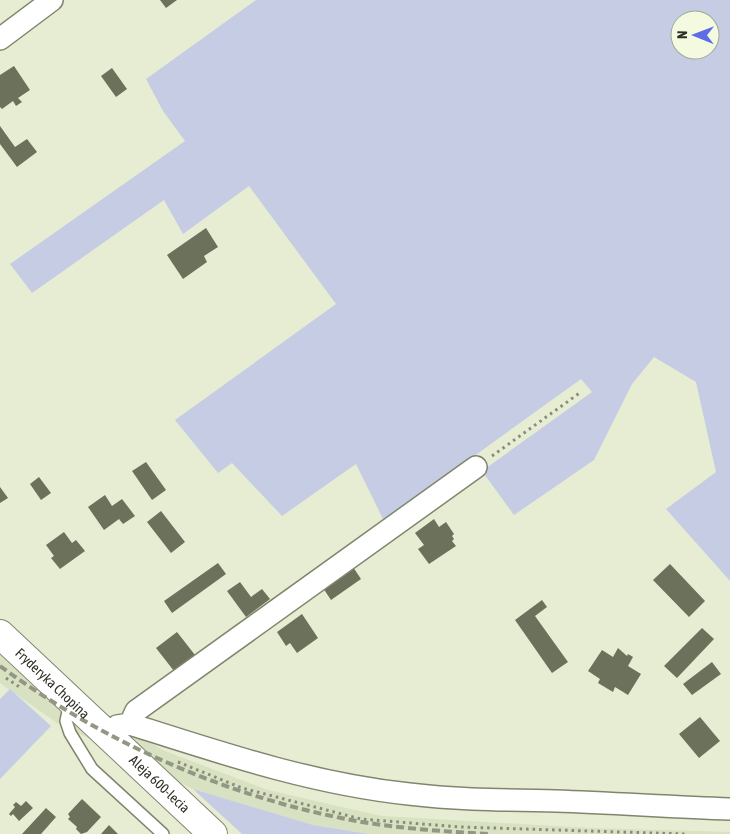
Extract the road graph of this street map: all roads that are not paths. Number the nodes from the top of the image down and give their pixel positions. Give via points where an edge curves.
1 (52, 0) edge
2 (0, 39) edge
3 (476, 467) road end
4 (0, 634) edge
5 (71, 701) junction
6 (118, 729) junction
7 (730, 809) edge
8 (163, 834) edge
9 (213, 834) edge

1 - 2 street
3 - 6 street via 136,711
4 - 5 main road, Fryderyka Chopina
5 - 6 main road, Fryderyka Chopina
5 - 8 lane via 66,722 92,769
6 - 7 street via 295,773 407,794
6 - 9 main road, Aleja 600-lecia

